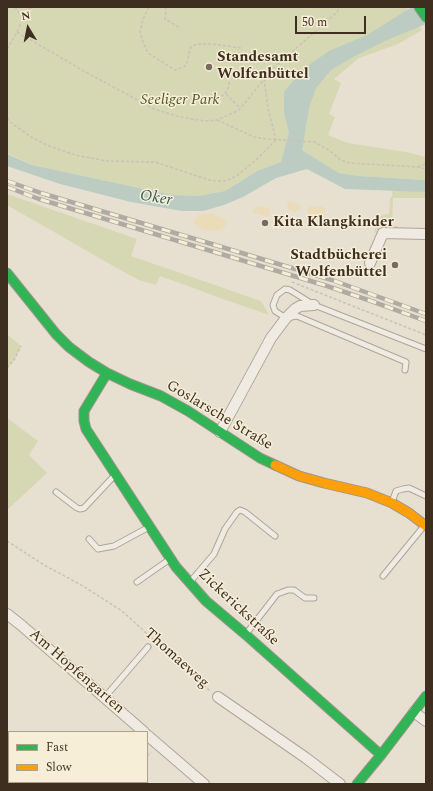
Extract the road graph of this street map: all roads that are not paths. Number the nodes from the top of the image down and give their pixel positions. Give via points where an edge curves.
1 (419, 7) edge
2 (426, 17) edge
3 (426, 234) edge
4 (370, 263) dead end
5 (7, 273) edge
6 (314, 305) junction
7 (286, 318) junction
8 (426, 349) edge
9 (405, 370) dead end
10 (107, 372) junction
11 (220, 432) junction
12 (116, 474) junction
13 (56, 492) dead end
14 (426, 496) edge
15 (392, 503) junction
16 (150, 526) junction
17 (425, 526) edge
18 (275, 536) dead end
19 (89, 540) dead end
20 (171, 559) junction
21 (383, 576) dead end
22 (137, 582) dead end
23 (190, 582) junction
24 (314, 598) dead end
25 (7, 614) edge
26 (245, 634) junction
27 (148, 647) dead end
28 (426, 696) edge
29 (105, 697) junction
30 (218, 697) road end
31 (414, 712) junction
32 (426, 721) edge
33 (143, 731) edge
34 (148, 736) edge
35 (381, 755) junction
36 (204, 784) edge
37 (340, 784) edge
38 (357, 784) edge

1 - 2 street
3 - 4 street via 383,233
5 - 10 street, Goslarsche Straße via 69,347 88,362
6 - 7 street via 300,306
6 - 7 lane via 290,290 282,290 273,305 275,311
6 - 8 lane
7 - 9 lane via 297,316 406,362
7 - 11 street via 271,338
10 - 11 street, Goslarsche Straße via 161,396
10 - 12 street, Zickerickstraße via 84,411 84,421 86,429
11 - 15 street, Goslarsche Straße via 260,458 299,476 367,493
12 - 13 lane via 84,508 77,508
12 - 16 street, Zickerickstraße
14 - 15 lane via 409,488 402,488 396,491
15 - 17 street, Goslarsche Straße via 410,513
16 - 19 lane via 114,546 98,548
16 - 20 street, Zickerickstraße
17 - 21 lane
18 - 23 lane via 240,510 225,529 214,554
20 - 22 lane
20 - 23 street, Zickerickstraße
23 - 26 street, Zickerickstraße via 206,601
24 - 26 lane via 305,598 294,590 278,594
25 - 29 street, Am Hopfengarten
26 - 35 street, Zickerickstraße
27 - 29 lane
28 - 31 street
29 - 33 street, Am Hopfengarten
30 - 37 street, Thomaeweg
31 - 32 street
31 - 35 street
34 - 36 street
35 - 38 street

